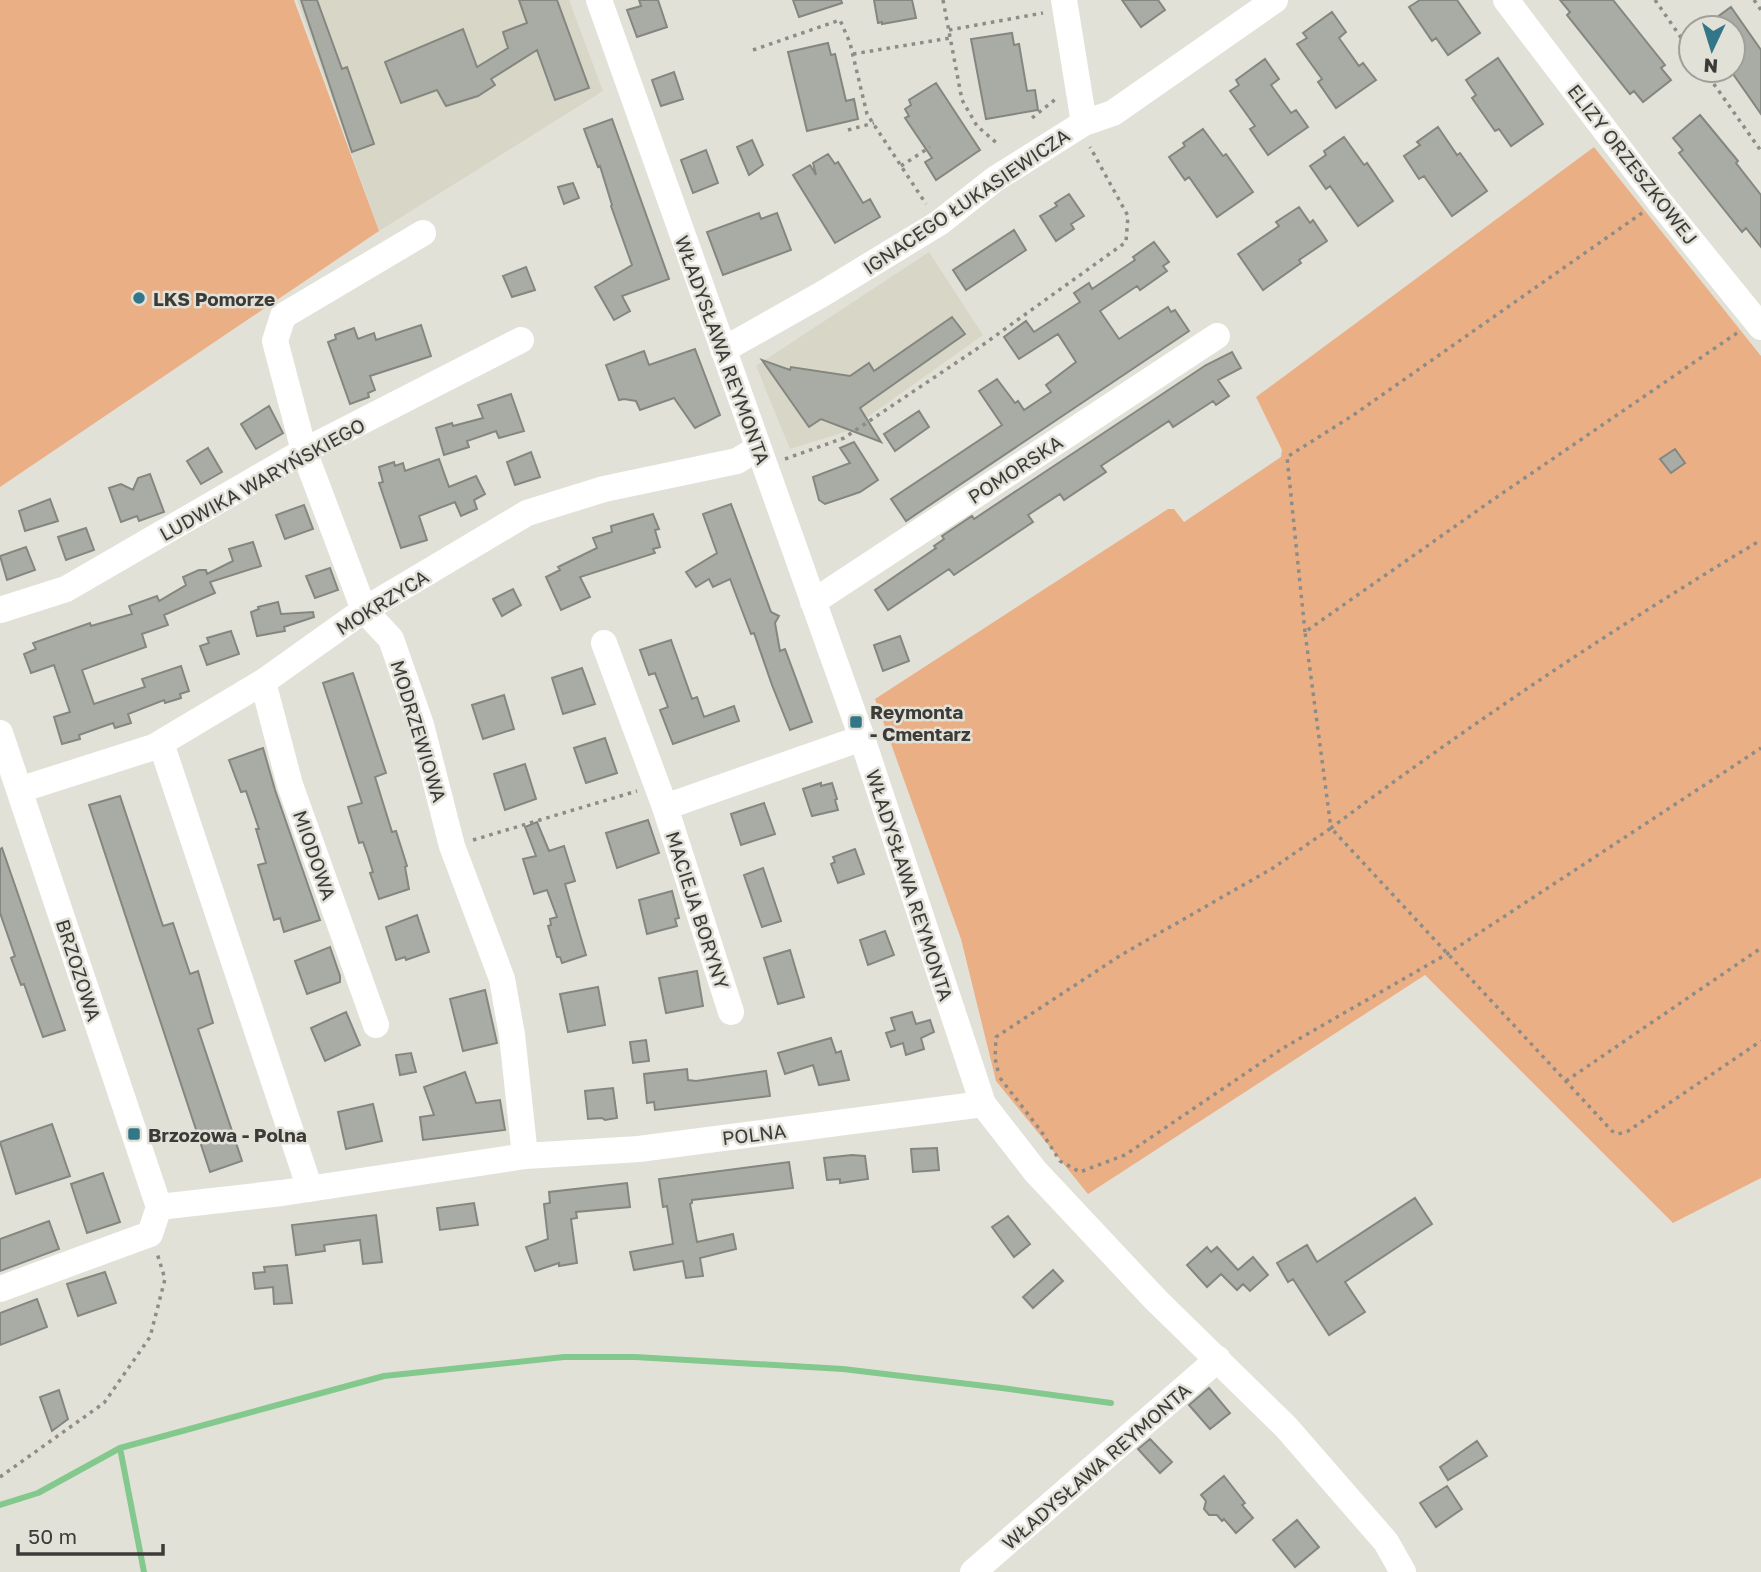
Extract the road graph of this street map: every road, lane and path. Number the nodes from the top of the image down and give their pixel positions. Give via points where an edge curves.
1 (599, 0) edge
2 (943, 0) edge
3 (1275, 0) edge
4 (1506, 0) edge
5 (1655, 0) edge
6 (1754, 0) edge
7 (1065, 5) edge
8 (1761, 10) edge
9 (949, 30) junction
10 (1677, 32) edge
11 (950, 38) junction
12 (754, 50) dead end
13 (853, 54) junction
14 (1714, 84) edge
15 (1057, 98) dead end
16 (1032, 118) dead end
17 (873, 123) junction
18 (1081, 125) junction
19 (848, 130) dead end
20 (999, 145) dead end
21 (930, 147) dead end
22 (1761, 151) edge
23 (901, 166) junction
24 (1659, 201) junction
25 (939, 223) junction
26 (423, 233) dead end
27 (1758, 323) edge
28 (1217, 336) dead end
29 (521, 340) dead end
30 (723, 350) junction
31 (304, 451) junction
32 (762, 457) junction
33 (1761, 540) edge
34 (813, 603) junction
35 (0, 610) edge
36 (364, 610) junction
37 (1305, 632) junction
38 (604, 643) dead end
39 (263, 682) junction
40 (0, 733) edge
41 (862, 738) junction
42 (161, 743) junction
43 (1761, 748) edge
44 (19, 789) junction
45 (660, 796) junction
46 (1331, 828) junction
47 (452, 846) junction
48 (1761, 948) edge
49 (1447, 954) junction
50 (731, 1012) dead end
51 (376, 1025) dead end
52 (1761, 1041) edge
53 (1566, 1081) junction
54 (983, 1104) junction
55 (525, 1156) junction
56 (310, 1189) junction
57 (159, 1207) junction
58 (150, 1234) junction
59 (0, 1289) edge
60 (1218, 1359) junction
61 (0, 1477) edge
62 (973, 1572) edge
63 (1403, 1572) edge

1 - 30 street, WŁADYSŁAWA REYMONTA
2 - 9 path
3 - 18 street, IGNACEGO ŁUKASIEWICZA via 1114,113
4 - 24 street, ELIZY ORZESZKOWEJ
5 - 10 path
6 - 8 path
7 - 9 path
7 - 18 street
9 - 11 path
11 - 13 path
11 - 20 path via 962,100 977,126
12 - 13 path via 840,20
13 - 17 path
14 - 22 path
15 - 16 path
17 - 19 path
17 - 23 path
18 - 25 street, IGNACEGO ŁUKASIEWICZA via 995,179
18 - 32 path via 1128,216 1126,242 844,438
21 - 23 path
23 - 25 path
24 - 27 street, ELIZY ORZESZKOWEJ
24 - 37 path via 1287,457
25 - 30 street, IGNACEGO ŁUKASIEWICZA
26 - 31 street, MODRZEWIOWA via 283,316 275,341
27 - 37 path via 1502,493
28 - 34 street, POMORSKA
29 - 31 street, LUDWIKA WARYŃSKIEGO
30 - 32 street, WŁADYSŁAWA REYMONTA
31 - 35 street, LUDWIKA WARYŃSKIEGO via 66,589
31 - 36 street, MODRZEWIOWA
32 - 34 street, WŁADYSŁAWA REYMONTA
32 - 36 street, MOKRZYCA via 604,489 527,513
33 - 46 path via 1521,694
34 - 41 street, WŁADYSŁAWA REYMONTA
36 - 39 street, MOKRZYCA
36 - 47 street, MODRZEWIOWA via 391,639 422,725
37 - 46 path
38 - 45 street, MACIEJA BORYNY
39 - 42 street, MOKRZYCA
39 - 51 street, MIODOWA via 290,785
40 - 44 street, BRZOZOWA
41 - 45 street, MACIEJA BORYNY
41 - 54 street, WŁADYSŁAWA REYMONTA
42 - 44 street, MOKRZYCA
42 - 56 street
43 - 49 path
44 - 57 street, BRZOZOWA
45 - 47 path
45 - 50 street, MACIEJA BORYNY
46 - 49 path
46 - 49 path via 996,1037 1000,1081 1060,1161 1080,1172 1125,1155 1283,1048
47 - 55 street, MODRZEWIOWA via 502,979
48 - 53 path
49 - 53 path
52 - 53 path via 1618,1134
54 - 55 street, POLNA via 639,1149
54 - 60 street, WŁADYSŁAWA REYMONTA via 1035,1171
55 - 56 street
56 - 57 street
57 - 58 street
58 - 59 street
58 - 61 path via 165,1279 150,1337 104,1403
60 - 62 street, WŁADYSŁAWA REYMONTA
60 - 63 street, WŁADYSŁAWA REYMONTA via 1286,1427 1386,1542

